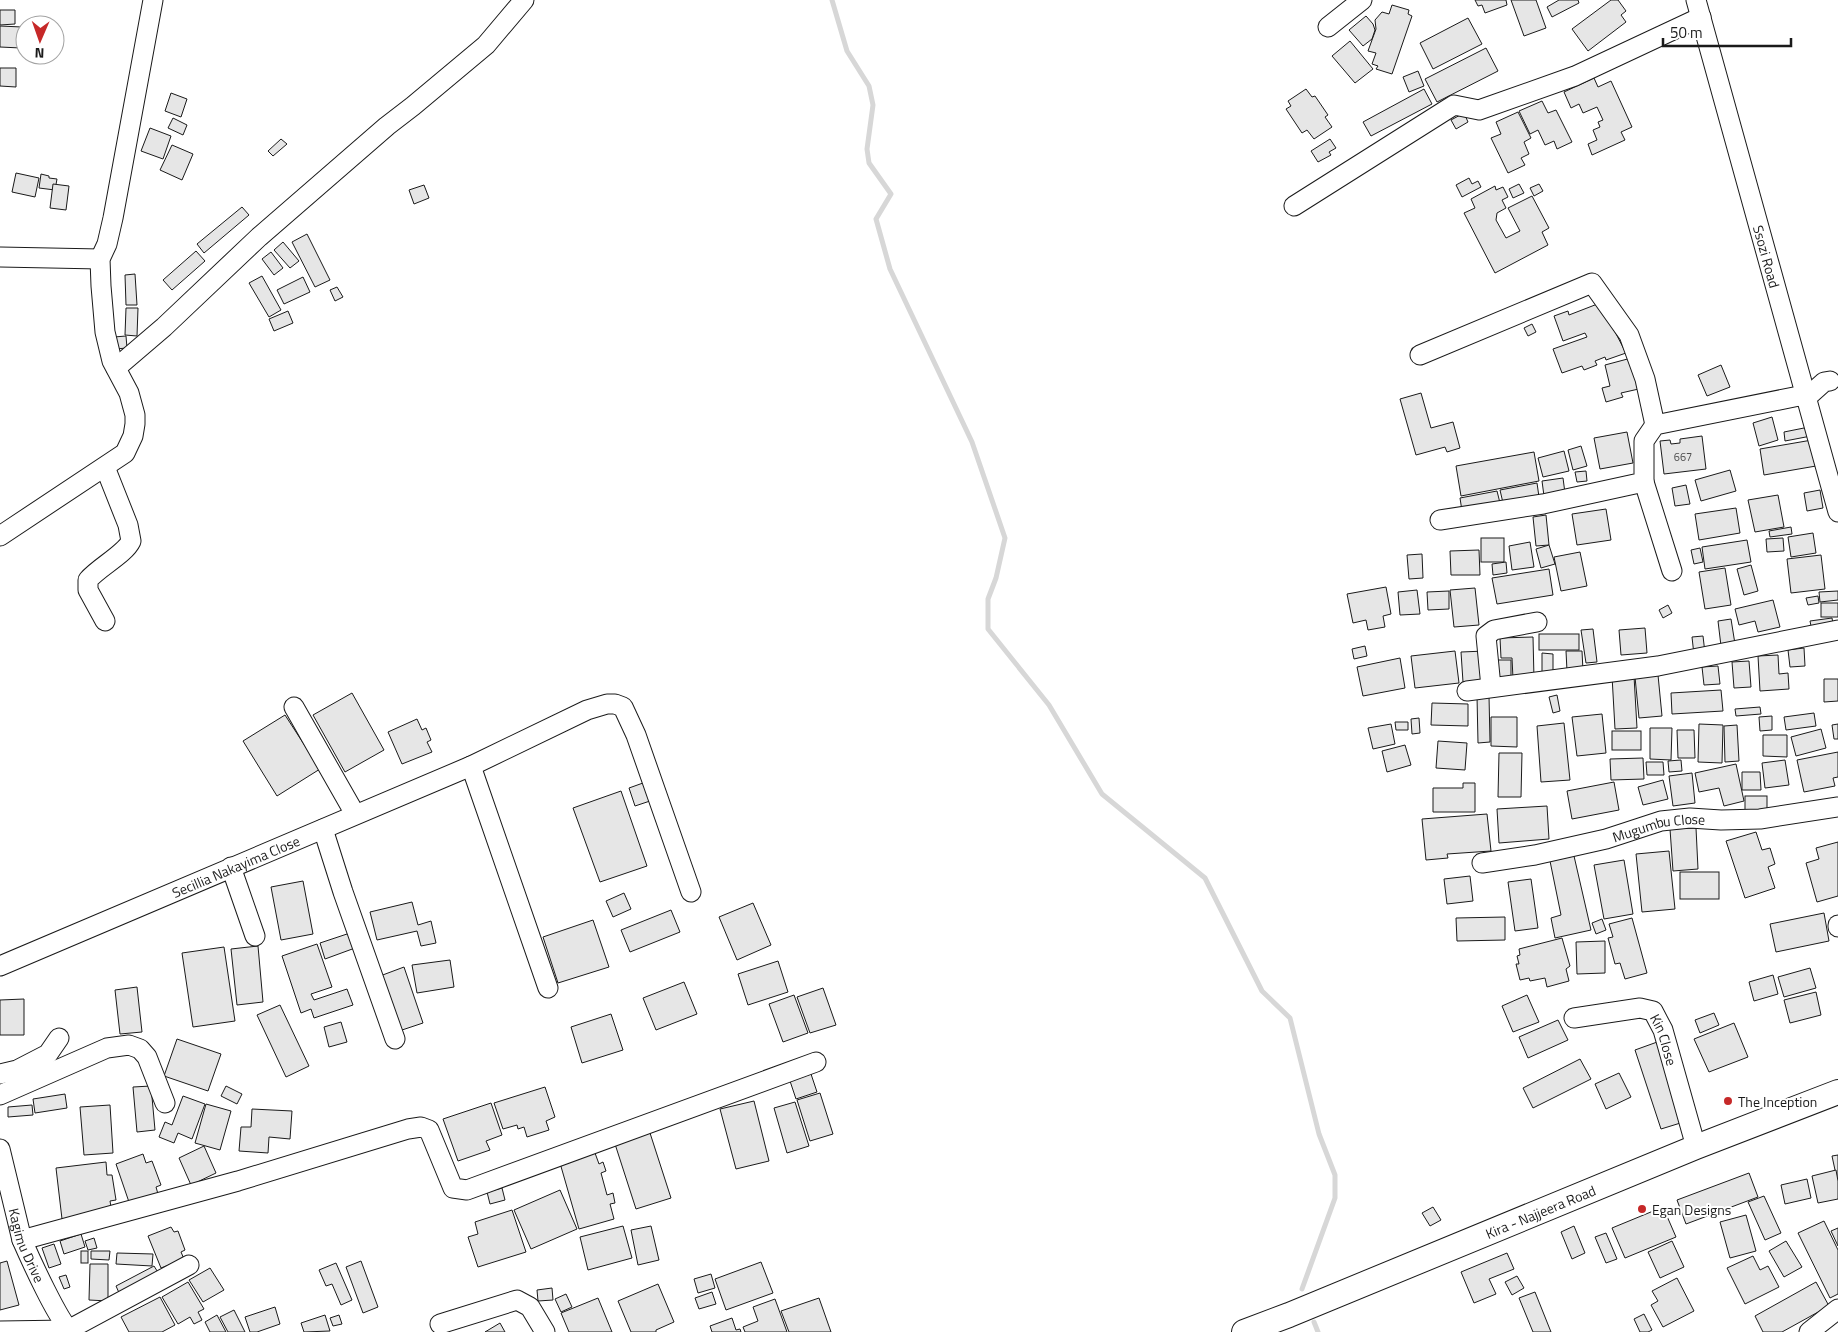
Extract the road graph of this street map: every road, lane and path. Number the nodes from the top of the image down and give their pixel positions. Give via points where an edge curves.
1 (153, 0) edge
2 (524, 0) edge
3 (1362, 0) edge
4 (1700, 6) edge
5 (1328, 27) dead end
6 (1294, 206) dead end
7 (0, 257) edge
8 (100, 259) junction
9 (1420, 355) dead end
10 (116, 368) junction
11 (1830, 381) dead end
12 (1805, 397) junction
13 (1655, 425) junction
14 (105, 467) junction
15 (1644, 482) junction
16 (1838, 512) edge
17 (1440, 520) dead end
18 (0, 536) edge
19 (1672, 571) dead end
20 (105, 621) dead end
21 (1537, 622) dead end
22 (1838, 630) edge
23 (1491, 688) junction
24 (1467, 691) dead end
25 (294, 707) dead end
26 (471, 766) junction
27 (1838, 806) edge
28 (355, 814) junction
29 (323, 829) junction
30 (1482, 863) dead end
31 (231, 867) junction
32 (691, 892) dead end
33 (256, 936) dead end
34 (0, 966) edge
35 (548, 988) dead end
36 (1574, 1018) dead end
37 (59, 1038) dead end
38 (395, 1039) dead end
39 (816, 1062) dead end
40 (0, 1074) edge
41 (1838, 1092) edge
42 (0, 1095) edge
43 (165, 1103) dead end
44 (1696, 1147) junction
45 (0, 1149) edge
46 (22, 1240) junction
47 (189, 1265) dead end
48 (1838, 1309) edge
49 (440, 1324) dead end
50 (0, 1331) edge
51 (70, 1331) edge
52 (545, 1332) edge
53 (1244, 1332) edge
54 (1809, 1332) edge

1 - 8 street via 114,218
2 - 10 street via 486,45 259,237
3 - 5 street
4 - 6 street via 1575,76 1479,110 1454,106
4 - 12 street, Ssozi Road
7 - 8 street
8 - 10 street via 105,332
9 - 13 street via 1592,283 1629,335 1645,379
10 - 14 street via 129,393 135,424 125,453
11 - 12 street
12 - 13 street
12 - 16 street, Ssozi Road
13 - 15 street via 1644,441
14 - 18 street
14 - 20 street via 128,525 131,542 88,580 88,590
15 - 17 street via 1543,504
15 - 19 street
21 - 23 street via 1494,630 1486,636
22 - 23 street via 1658,666
23 - 24 street
25 - 28 street
26 - 28 street, Secillia Nakayima Close
26 - 32 street, Secillia Nakayima Close via 587,710 608,704 623,707 636,735
26 - 35 street
27 - 30 street, Mugumbu Close via 1760,818 1661,821 1606,839
28 - 29 street, Secillia Nakayima Close
29 - 31 street, Secillia Nakayima Close
29 - 38 street
31 - 33 street
31 - 34 street, Secillia Nakayima Close
36 - 44 street, Kin Close via 1640,1008 1653,1011 1663,1030
37 - 40 street via 48,1054 17,1070
39 - 46 street via 467,1190 453,1188 429,1130 408,1129 238,1181
41 - 44 main road, Kira - Najjeera Road
42 - 43 street via 107,1048 129,1045 140,1049 147,1057
44 - 53 main road, Kira - Najjeera Road
45 - 46 street, Kagimu Drive
46 - 51 street, Kagimu Drive via 33,1267
47 - 51 street
48 - 54 street
49 - 52 street via 517,1300 530,1306
50 - 51 street

